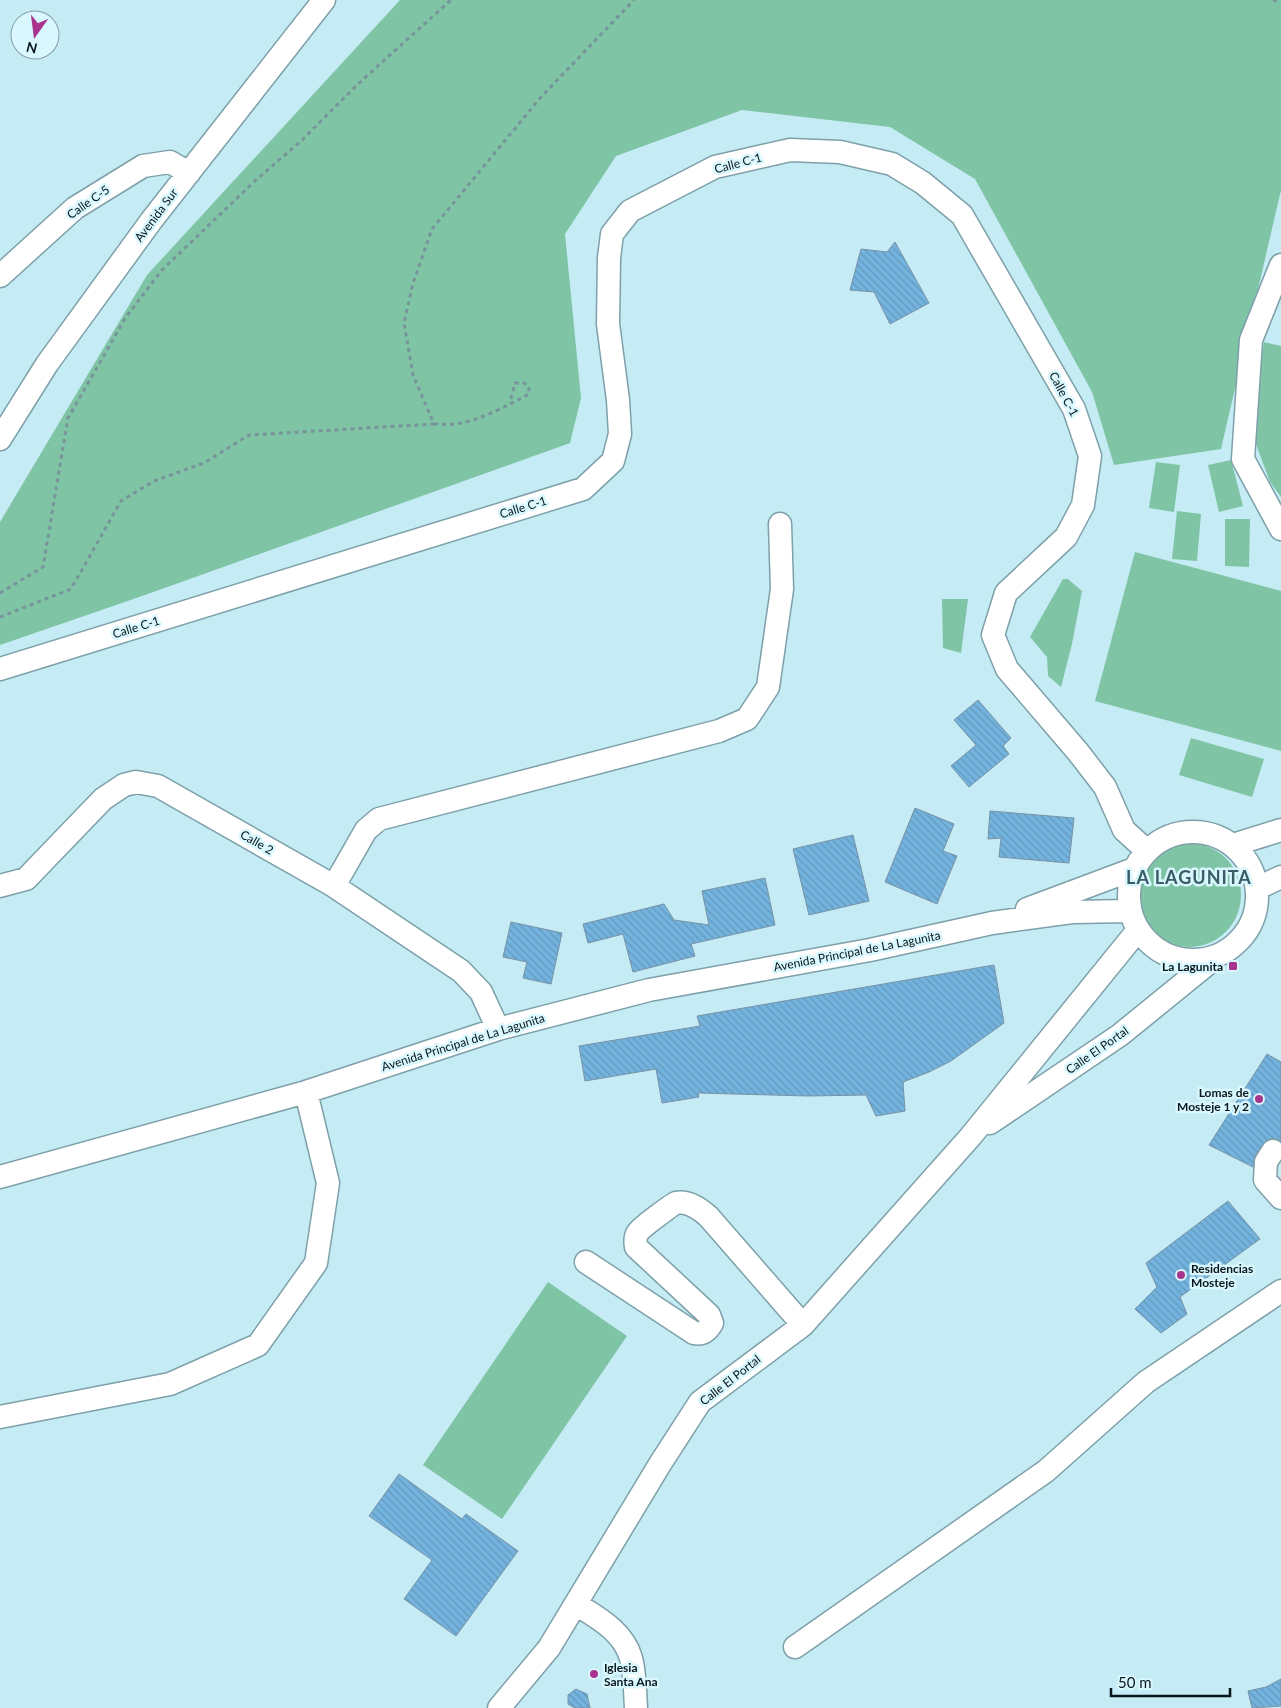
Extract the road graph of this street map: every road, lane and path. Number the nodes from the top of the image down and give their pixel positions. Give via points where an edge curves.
1 (324, 0) edge
2 (452, 0) edge
3 (634, 0) edge
4 (1273, 0) edge
5 (1281, 2) edge
6 (189, 173) junction
7 (1281, 265) edge
8 (0, 276) edge
9 (510, 403) junction
10 (434, 424) junction
11 (0, 438) edge
12 (780, 524) dead end
13 (1281, 529) edge
14 (0, 593) edge
15 (0, 617) edge
16 (0, 669) edge
17 (1281, 830) edge
18 (1233, 845) junction
19 (1147, 851) junction
20 (1134, 869) junction
21 (1281, 877) edge
22 (0, 886) edge
23 (334, 886) junction
24 (1258, 888) junction
25 (1134, 921) junction
26 (992, 923) junction
27 (1217, 956) junction
28 (498, 1029) junction
29 (306, 1092) junction
30 (971, 1136) junction
31 (1273, 1151) dead end
32 (0, 1177) edge
33 (1281, 1198) edge
34 (586, 1262) dead end
35 (1281, 1291) edge
36 (803, 1325) junction
37 (0, 1417) edge
38 (576, 1604) junction
39 (795, 1647) dead end
40 (498, 1708) edge
41 (636, 1708) edge

1 - 6 street, Avenida Sur
2 - 14 path via 358,83 301,141 160,271 126,317 68,418 43,567
3 - 10 path via 541,97 432,229 413,283 404,323 413,375
4 - 5 path
6 - 8 street, Calle C-5 via 170,162 143,166 76,208
6 - 11 street, Avenida Sur via 48,364
7 - 13 street via 1251,340 1243,460
9 - 9 path via 530,394 529,387 515,383
9 - 10 path via 476,419
10 - 15 path via 249,435 204,463 154,480 121,501 71,589
12 - 23 street via 782,590 768,687 747,719 719,731 379,819 366,830
16 - 19 street, Calle C-1 via 583,488 613,461 620,434 608,324 609,258 612,234 624,218 630,211 715,167 790,150 840,152 892,164 923,183 962,215 1074,408 1090,456 1083,505 1066,538 1006,593 993,635 1007,669 1105,787 1124,830
17 - 18 street
18 - 19 street via 1204,832 1173,834
18 - 24 street
19 - 20 street
20 - 25 street via 1128,890
20 - 26 street, Avenida Principal de La Lagunita
21 - 24 street
22 - 23 street, Calle 2 via 26,879 103,800 124,785 136,782 158,786
23 - 28 street, Calle 2 via 462,971 481,992
24 - 27 street via 1257,909 1250,928 1237,944
25 - 26 street, Avenida Principal de La Lagunita via 1072,912
25 - 27 street via 1160,951 1188,960
25 - 30 street, Calle El Portal
26 - 28 street, Avenida Principal de La Lagunita via 870,950 649,990
27 - 30 street, Calle El Portal via 1120,1035
28 - 29 street, Avenida Principal de La Lagunita
29 - 32 street, Avenida Principal de La Lagunita
29 - 37 street via 328,1182 316,1263 258,1345 170,1384
30 - 36 street, Calle El Portal
31 - 33 street via 1266,1162 1265,1180
34 - 36 street via 694,1333 705,1332 712,1323 709,1315 636,1247 638,1231 675,1203 686,1204 708,1216
35 - 39 street via 1146,1382 1046,1471
36 - 38 street, Calle El Portal via 700,1402
38 - 40 street, Calle El Portal via 549,1648
38 - 41 street via 609,1626 622,1641 631,1658

